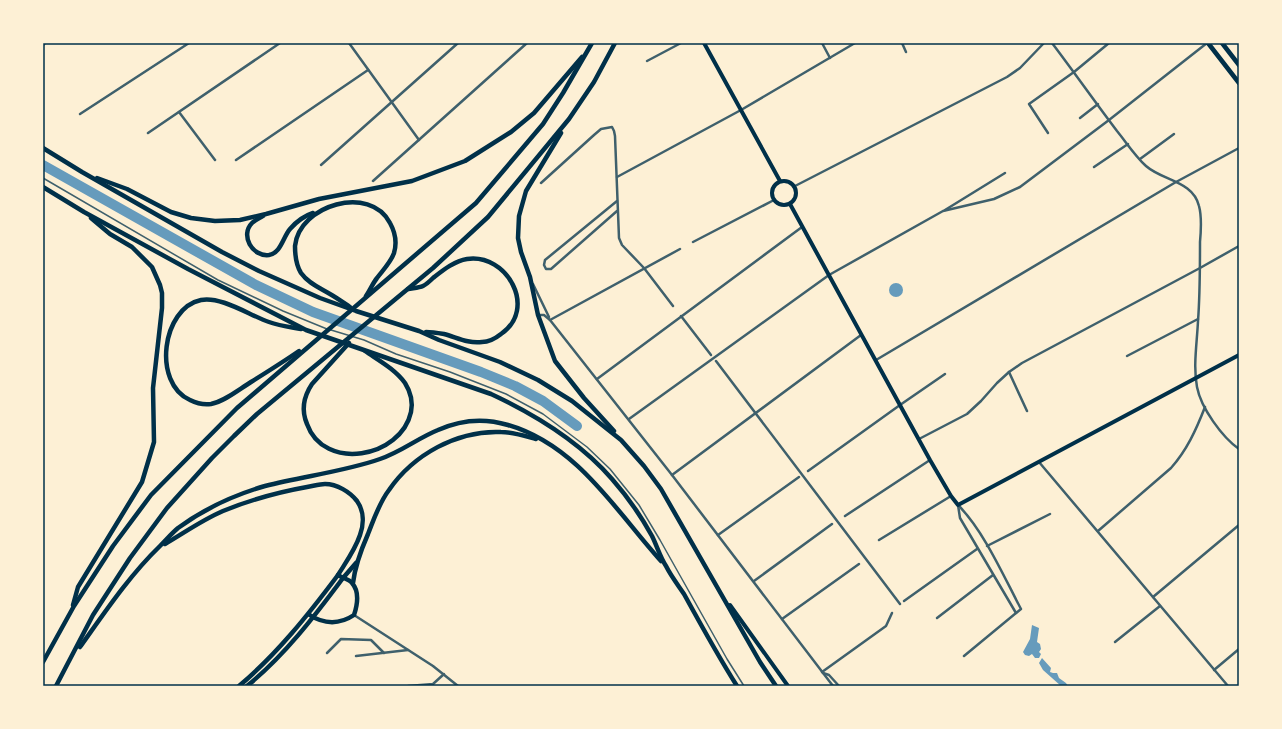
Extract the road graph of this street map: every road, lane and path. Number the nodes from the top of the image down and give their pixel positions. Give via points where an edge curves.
1 (189, 43) edge
2 (280, 43) edge
3 (349, 43) edge
4 (458, 43) edge
5 (527, 43) edge
6 (615, 43) edge
7 (681, 43) edge
8 (704, 43) edge
9 (822, 43) edge
10 (855, 43) edge
11 (902, 43) edge
12 (1044, 43) edge
13 (1052, 43) edge
14 (1109, 43) edge
15 (1207, 43) edge
16 (1222, 43) edge
17 (591, 45) edge
18 (906, 52) dead end
19 (830, 58) junction
20 (647, 61) dead end
21 (1239, 65) edge
22 (368, 70) junction
23 (1074, 72) junction
24 (1239, 83) edge
25 (392, 103) junction
26 (1098, 104) junction
27 (741, 110) junction
28 (180, 112) junction
29 (80, 114) dead end
30 (1080, 118) dead end
31 (569, 120) junction
32 (1109, 120) junction
33 (148, 133) dead end
34 (1048, 133) dead end
35 (1174, 134) dead end
36 (419, 140) junction
37 (1128, 144) junction
38 (43, 148) edge
39 (1239, 148) edge
40 (1140, 159) junction
41 (215, 160) dead end
42 (236, 160) dead end
43 (321, 166) dead end
44 (1094, 167) dead end
45 (82, 172) junction
46 (1006, 173) dead end
47 (617, 177) junction
48 (43, 178) edge
49 (373, 181) dead end
50 (780, 181) junction
51 (1176, 182) junction
52 (541, 183) dead end
53 (795, 186) junction
54 (43, 187) edge
55 (774, 200) junction
56 (617, 201) junction
57 (790, 204) junction
58 (319, 211) junction
59 (618, 211) junction
60 (84, 212) junction
61 (943, 212) junction
62 (266, 214) junction
63 (802, 227) junction
64 (693, 242) dead end
65 (1239, 246) edge
66 (680, 249) dead end
67 (644, 268) junction
68 (1200, 268) junction
69 (829, 275) junction
70 (530, 277) junction
71 (407, 290) junction
72 (363, 301) junction
73 (673, 306) dead end
74 (356, 311) junction
75 (538, 316) junction
76 (681, 316) junction
77 (1198, 319) junction
78 (550, 320) junction
79 (306, 330) junction
80 (358, 331) junction
81 (419, 331) junction
82 (861, 335) junction
83 (314, 341) junction
84 (360, 348) junction
85 (711, 355) dead end
86 (1239, 355) edge
87 (1128, 356) dead end
88 (875, 360) junction
89 (716, 361) dead end
90 (1009, 372) junction
91 (945, 374) dead end
92 (597, 379) junction
93 (1196, 379) junction
94 (900, 404) junction
95 (1205, 408) junction
96 (1027, 411) dead end
97 (755, 413) junction
98 (629, 419) junction
99 (621, 440) junction
100 (919, 440) junction
101 (544, 442) junction
102 (1239, 449) edge
103 (930, 460) junction
104 (1039, 462) junction
105 (808, 471) dead end
106 (672, 475) junction
107 (799, 477) dead end
108 (950, 496) junction
109 (958, 505) junction
110 (1050, 514) dead end
111 (845, 516) dead end
112 (832, 524) dead end
113 (1239, 525) edge
114 (1098, 531) junction
115 (718, 535) junction
116 (879, 540) dead end
117 (160, 546) junction
118 (987, 546) junction
119 (977, 549) junction
120 (358, 560) junction
121 (860, 564) dead end
122 (665, 565) junction
123 (338, 575) junction
124 (994, 575) junction
125 (343, 578) junction
126 (753, 582) junction
127 (353, 583) junction
128 (720, 593) junction
129 (1153, 597) junction
130 (904, 601) dead end
131 (900, 604) dead end
132 (1160, 606) junction
133 (71, 611) junction
134 (892, 613) dead end
135 (1016, 613) junction
136 (354, 615) junction
137 (310, 616) junction
138 (936, 618) dead end
139 (782, 619) junction
140 (318, 620) junction
141 (304, 627) junction
142 (1116, 642) dead end
143 (1239, 649) edge
144 (409, 650) junction
145 (327, 653) dead end
146 (384, 653) junction
147 (356, 656) dead end
148 (964, 656) dead end
149 (70, 660) junction
150 (43, 662) edge
151 (1214, 670) junction
152 (822, 672) junction
153 (444, 674) junction
154 (56, 686) edge
155 (239, 686) edge
156 (247, 686) edge
157 (408, 686) edge
158 (458, 686) edge
159 (737, 686) edge
160 (744, 686) edge
161 (776, 686) edge
162 (788, 686) edge
163 (833, 686) edge
164 (839, 686) edge
165 (1228, 686) edge

1 - 29 street
2 - 28 street
3 - 22 street
4 - 25 street
5 - 36 street
6 - 31 main road
7 - 20 street
8 - 27 main road
9 - 19 street
10 - 19 street
11 - 18 street
12 - 53 street via 1020,68 1007,77
13 - 23 street
14 - 23 street
15 - 24 main road
15 - 32 street
16 - 21 main road
17 - 62 main road via 534,113 512,132 465,161 412,181 319,199
17 - 72 main road via 543,124 476,203
19 - 27 street
22 - 25 street
22 - 42 street
23 - 26 street
23 - 34 street via 1029,104
25 - 36 street
25 - 43 street
26 - 30 street
26 - 32 street
27 - 47 street
27 - 50 main road
28 - 33 street
28 - 41 street
31 - 70 main road via 531,180 521,205 518,238
31 - 71 main road via 488,217
32 - 37 street
32 - 61 street via 1020,187 994,199
35 - 40 street
36 - 49 street
37 - 40 street
37 - 44 street
38 - 45 main road
39 - 51 street
40 - 51 street via 1159,175
45 - 62 main road via 127,189 171,212 191,218 226,221
45 - 74 main road via 240,262 320,298
46 - 61 street
47 - 52 street via 612,127 601,129
47 - 56 street
48 - 160 lane via 218,280 253,297 314,324 493,388 537,410 564,428 606,464 639,505
50 - 53 main road via 788,181
50 - 55 main road via 772,190
51 - 68 street via 1191,191 1200,207
51 - 88 street
53 - 57 main road via 796,194
54 - 60 main road
55 - 57 main road via 782,205
55 - 64 street
56 - 59 street
56 - 59 street via 545,260 546,268 551,269
57 - 63 main road
58 - 62 main road via 308,215 290,228 277,251 271,255 256,252 247,239 252,223
58 - 72 main road via 344,203 364,203 381,211 391,226 396,243 394,253
58 - 74 main road via 305,223 298,234 295,253 297,264 308,280
59 - 67 street via 619,238 622,245
60 - 79 main road
60 - 133 main road via 147,261 160,285 162,308 153,388 154,442 142,482 78,587
61 - 69 street
63 - 69 main road
63 - 76 street
65 - 68 street
66 - 67 street
67 - 73 street
67 - 78 street
68 - 77 street
68 - 90 street
69 - 82 main road
69 - 98 street
70 - 75 main road
70 - 78 street
71 - 80 main road
71 - 81 main road via 423,286 441,272 467,259 482,260 497,266 510,280 517,296 517,314 514,322 505,332 489,341 468,341
72 - 83 main road
74 - 81 main road
75 - 78 street via 544,315
75 - 99 main road via 555,361
76 - 85 street
76 - 92 street
77 - 87 street
77 - 93 street
78 - 92 street
79 - 83 main road via 269,322 219,302 200,300 180,313 170,331 167,351 169,377 182,396 196,402 211,404 225,399
79 - 84 main road
80 - 84 main road via 342,352 316,378 308,390 304,406 304,418 312,435 325,447 343,454 364,452 386,445 401,433 409,418 411,400 406,384 396,373
80 - 149 main road via 257,414 167,508 93,615
81 - 99 main road via 500,362 538,380 572,401
82 - 88 main road
82 - 97 street
83 - 133 main road via 237,408 151,495 113,546
84 - 122 main road via 491,394 520,407 554,428 592,458 611,478 652,537
86 - 93 main road
88 - 94 main road
89 - 97 street
90 - 96 street
90 - 100 street via 967,414
91 - 94 street
92 - 98 street
93 - 95 street
93 - 104 main road
94 - 100 main road
94 - 105 street
95 - 102 street via 1224,436
95 - 114 street via 1190,442 1171,468
97 - 106 street
97 - 131 street
98 - 106 street
99 - 128 main road via 661,489
100 - 103 main road
101 - 117 main road via 529,433 503,424 479,421 458,423 438,430 381,459 240,494 216,504 178,528
101 - 120 main road via 515,434 485,432 444,444 429,452 413,464 389,490 376,513
101 - 122 main road via 562,453 597,485
103 - 108 main road
103 - 111 street
104 - 109 main road
104 - 114 street
106 - 115 street
107 - 115 street
108 - 109 main road
108 - 116 street
109 - 118 street via 968,515
109 - 119 street via 960,518
110 - 118 street
112 - 126 street
113 - 129 street
114 - 129 street
115 - 126 street
117 - 123 main road via 229,509 293,489 326,484 344,490 354,497 361,507 363,522 356,545
117 - 149 main road via 130,579
118 - 135 street via 1021,610
119 - 124 street
119 - 130 street
120 - 125 main road
120 - 127 main road
121 - 139 street
122 - 159 main road
123 - 125 main road
123 - 137 main road
124 - 135 street
124 - 138 street
125 - 127 main road
125 - 137 main road
126 - 139 street
127 - 136 main road via 357,601
128 - 161 main road
128 - 162 main road
129 - 132 street
132 - 142 street
132 - 151 street
133 - 150 main road
134 - 152 street via 886,626
135 - 148 street
136 - 140 main road via 339,622
136 - 144 street
137 - 140 main road
137 - 141 main road
137 - 155 main road
139 - 152 street
140 - 141 main road
141 - 156 main road via 282,654
143 - 151 street
144 - 146 street
144 - 153 street
145 - 146 street via 341,639 371,640
146 - 147 street
149 - 154 main road
151 - 165 street
152 - 163 street
152 - 164 street
153 - 157 street via 433,684
153 - 158 street

